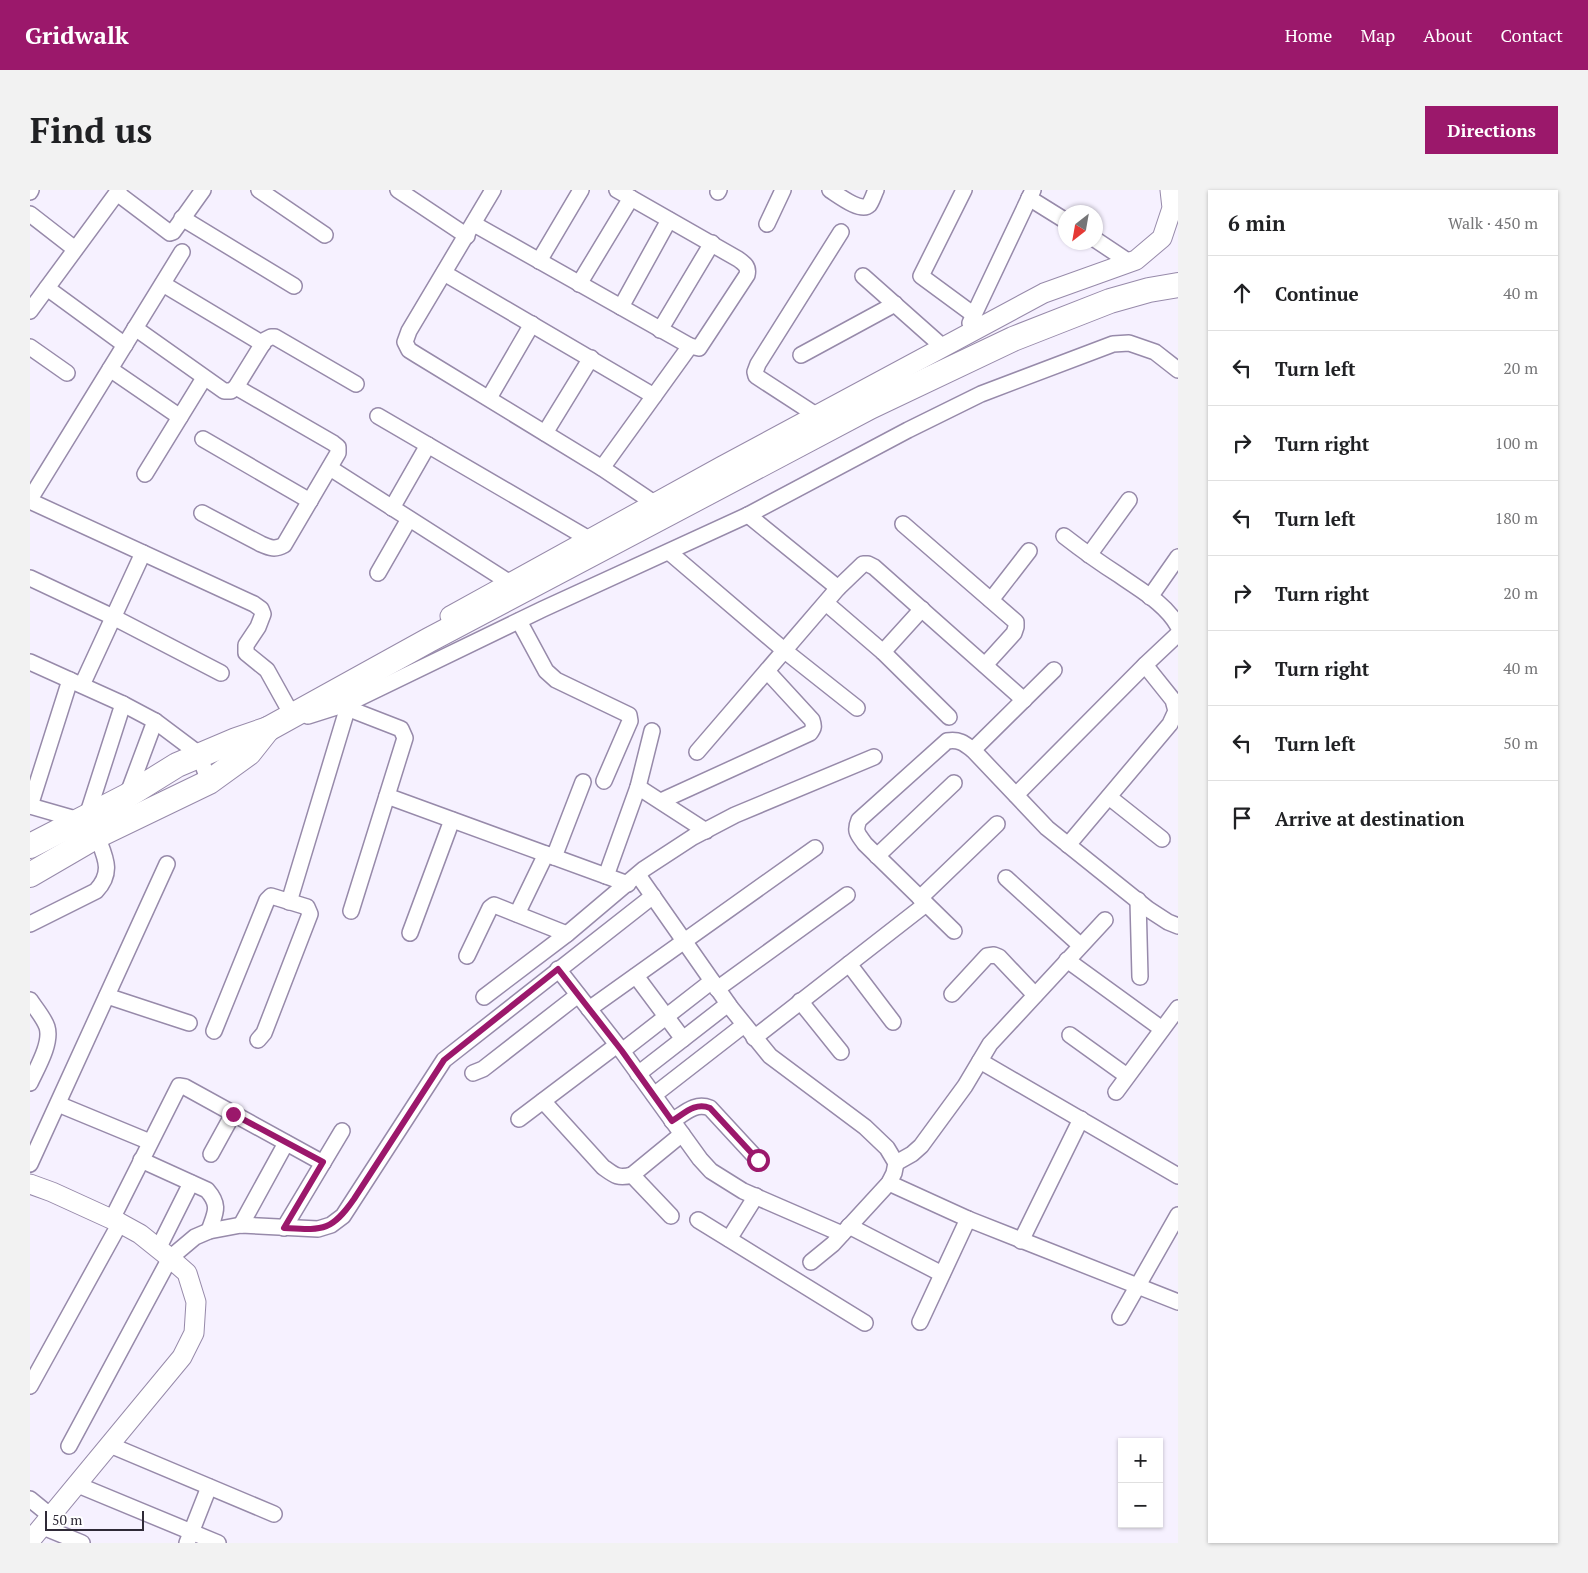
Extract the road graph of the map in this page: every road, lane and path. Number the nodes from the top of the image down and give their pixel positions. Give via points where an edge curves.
1 (203, 190) edge
2 (259, 190) edge
3 (398, 190) edge
4 (493, 190) edge
5 (581, 190) edge
6 (617, 190) edge
7 (783, 190) edge
8 (830, 190) edge
9 (876, 190) edge
10 (964, 190) edge
11 (1170, 190) edge
12 (118, 191) edge
13 (1031, 194) edge
14 (631, 198) junction
15 (30, 214) edge
16 (1058, 215) edge
17 (182, 218) junction
18 (670, 220) junction
19 (767, 224) dead end
20 (470, 230) junction
21 (841, 232) dead end
22 (325, 235) dead end
23 (712, 244) junction
24 (1103, 245) edge
25 (75, 249) junction
26 (182, 252) dead end
27 (539, 261) junction
28 (1129, 262) junction
29 (444, 273) junction
30 (863, 276) dead end
31 (163, 284) junction
32 (579, 284) junction
33 (1178, 284) edge
34 (294, 286) dead end
35 (47, 288) junction
36 (895, 304) junction
37 (621, 307) junction
38 (30, 311) edge
39 (974, 315) junction
40 (532, 324) junction
41 (135, 328) junction
42 (660, 330) junction
43 (964, 336) junction
44 (263, 344) junction
45 (125, 345) junction
46 (690, 346) junction
47 (30, 347) edge
48 (943, 347) junction
49 (801, 355) dead end
50 (590, 358) junction
51 (110, 369) junction
52 (1178, 370) edge
53 (67, 373) dead end
54 (204, 378) junction
55 (356, 384) dead end
56 (236, 387) junction
57 (654, 396) junction
58 (489, 398) junction
59 (816, 415) junction
60 (378, 416) dead end
61 (180, 417) junction
62 (545, 433) junction
63 (203, 439) dead end
64 (428, 445) junction
65 (330, 468) junction
66 (602, 468) junction
67 (145, 474) dead end
68 (30, 500) edge
69 (1129, 500) dead end
70 (310, 501) junction
71 (654, 503) junction
72 (392, 508) junction
73 (202, 513) dead end
74 (748, 515) junction
75 (409, 519) junction
76 (903, 524) dead end
77 (1064, 536) dead end
78 (589, 539) junction
79 (1029, 550) dead end
80 (669, 552) junction
81 (143, 553) junction
82 (1090, 555) junction
83 (1178, 557) edge
84 (378, 573) dead end
85 (30, 578) edge
86 (510, 583) junction
87 (838, 588) junction
88 (1150, 597) junction
89 (990, 600) junction
90 (826, 603) junction
91 (922, 609) junction
92 (114, 617) junction
93 (519, 621) junction
94 (1178, 626) edge
95 (1178, 634) edge
96 (785, 651) junction
97 (883, 652) junction
98 (30, 662) edge
99 (1145, 664) junction
100 (985, 666) junction
101 (1054, 670) dead end
102 (768, 671) junction
103 (221, 673) dead end
104 (356, 680) junction
105 (76, 683) junction
106 (1024, 700) junction
107 (123, 704) junction
108 (348, 706) junction
109 (857, 708) dead end
110 (296, 713) junction
111 (948, 717) dead end
112 (155, 721) junction
113 (268, 729) junction
114 (652, 731) dead end
115 (973, 750) junction
116 (697, 752) dead end
117 (200, 754) junction
118 (874, 757) dead end
119 (604, 780) dead end
120 (209, 782) junction
121 (583, 782) dead end
122 (954, 783) dead end
123 (638, 787) junction
124 (1016, 795) junction
125 (127, 796) junction
126 (387, 796) junction
127 (1109, 797) junction
128 (661, 801) junction
129 (30, 806) edge
130 (452, 820) junction
131 (88, 824) junction
132 (997, 824) dead end
133 (706, 831) junction
134 (1162, 839) dead end
135 (1068, 845) junction
136 (30, 846) edge
137 (815, 848) dead end
138 (550, 855) junction
139 (878, 856) junction
140 (167, 864) dead end
141 (30, 875) edge
142 (606, 876) junction
143 (1006, 878) dead end
144 (633, 879) junction
145 (847, 895) dead end
146 (653, 896) junction
147 (1138, 900) junction
148 (923, 901) junction
149 (289, 902) junction
150 (351, 911) dead end
151 (518, 914) junction
152 (1105, 920) dead end
153 (30, 924) edge
154 (1178, 926) edge
155 (954, 931) dead end
156 (410, 933) dead end
157 (567, 934) junction
158 (684, 942) junction
159 (1080, 945) junction
160 (467, 956) dead end
161 (1067, 960) junction
162 (849, 964) junction
163 (558, 969) junction
164 (636, 976) junction
165 (1140, 977) dead end
166 (715, 985) junction
167 (952, 994) dead end
168 (578, 995) junction
169 (1035, 995) junction
170 (107, 996) junction
171 (484, 997) dead end
172 (30, 1000) edge
173 (800, 1002) junction
174 (728, 1004) junction
175 (1178, 1008) edge
176 (590, 1010) junction
177 (666, 1017) junction
178 (893, 1022) dead end
179 (189, 1023) dead end
180 (744, 1025) junction
181 (1162, 1029) junction
182 (214, 1031) dead end
183 (1070, 1035) dead end
184 (754, 1038) junction
185 (683, 1039) junction
186 (258, 1040) dead end
187 (619, 1048) junction
188 (841, 1052) dead end
189 (980, 1061) junction
190 (473, 1073) dead end
191 (638, 1074) junction
192 (1128, 1076) junction
193 (30, 1083) edge
194 (1116, 1092) dead end
195 (654, 1095) junction
196 (543, 1101) junction
197 (58, 1104) junction
198 (233, 1114) junction
199 (519, 1119) dead end
200 (1081, 1119) junction
201 (672, 1121) junction
202 (342, 1132) dead end
203 (682, 1134) junction
204 (150, 1142) junction
205 (286, 1143) junction
206 (211, 1154) dead end
207 (141, 1160) junction
208 (758, 1160) dead end
209 (323, 1162) junction
210 (896, 1162) junction
211 (30, 1164) edge
212 (632, 1175) junction
213 (1178, 1176) edge
214 (191, 1183) junction
215 (889, 1183) junction
216 (30, 1184) edge
217 (756, 1196) junction
218 (1178, 1215) edge
219 (671, 1216) dead end
220 (968, 1219) junction
221 (698, 1220) dead end
222 (116, 1221) junction
223 (241, 1225) junction
224 (284, 1228) junction
225 (846, 1230) junction
226 (209, 1231) junction
227 (729, 1239) junction
228 (1021, 1241) junction
229 (164, 1253) junction
230 (811, 1262) dead end
231 (942, 1274) junction
232 (1137, 1286) junction
233 (1178, 1302) edge
234 (1120, 1316) dead end
235 (920, 1322) dead end
236 (865, 1323) dead end
237 (30, 1386) edge
238 (110, 1445) junction
239 (69, 1446) dead end
240 (78, 1485) junction
241 (209, 1486) junction
242 (30, 1499) edge
243 (274, 1514) dead end
244 (48, 1522) junction
245 (189, 1538) edge
246 (30, 1542) edge
247 (82, 1543) edge
248 (218, 1543) edge

1 - 17 street
2 - 22 street
3 - 20 street
4 - 20 street
5 - 27 street
6 - 14 street
7 - 19 street
8 - 9 street via 858,207 865,207
10 - 39 street via 921,276
11 - 28 street via 1172,208 1162,238
12 - 17 street via 166,232 173,232
12 - 25 street
13 - 16 street
13 - 39 street
14 - 18 street
14 - 32 street
15 - 25 street
17 - 34 street
18 - 23 street
18 - 37 street
20 - 27 street
20 - 29 street
21 - 59 street via 755,372 756,376
23 - 42 street
23 - 46 street via 745,264 747,275 702,345 696,349
24 - 28 street
25 - 35 street
26 - 31 street
27 - 32 street
28 - 43 street via 1044,293
29 - 40 street
29 - 58 street via 405,342 409,350
30 - 36 street
31 - 41 street
31 - 44 street
32 - 37 street
33 - 104 main road via 1110,301 948,368
35 - 38 street
35 - 45 street
36 - 48 street
36 - 49 street
37 - 42 street
39 - 43 street
40 - 50 street
40 - 58 street
41 - 45 street
41 - 54 street
42 - 46 street
43 - 48 street
44 - 55 street via 268,337 275,337
44 - 56 street
45 - 51 street
46 - 57 street
47 - 53 street
48 - 59 street
50 - 57 street
50 - 62 street
51 - 61 street
51 - 68 street
52 - 74 street via 1155,352 1129,343 1113,344 980,394
54 - 56 street via 224,391
54 - 61 street
56 - 65 street via 338,447
57 - 66 street
58 - 62 street
59 - 71 street
60 - 64 street
61 - 67 street
62 - 66 street
63 - 70 street
64 - 72 street
64 - 78 street
65 - 70 street
65 - 72 street
66 - 71 street
68 - 81 street
69 - 82 street
70 - 73 street via 284,545 278,549 261,544
71 - 78 street
72 - 75 street
74 - 80 street
74 - 87 street
75 - 84 street
75 - 86 street
76 - 89 street
77 - 82 street
78 - 86 street
79 - 89 street
80 - 93 street
80 - 96 street
81 - 92 street
81 - 110 street via 261,609 263,614 246,645 246,653 267,670
82 - 88 street
83 - 88 street
85 - 92 street
86 - 110 street via 306,695
87 - 90 street
87 - 91 street via 857,568 868,564
88 - 94 street via 1173,617
89 - 100 street via 1016,622 1016,627
90 - 96 street
90 - 97 street
91 - 97 street
91 - 100 street
92 - 103 street
92 - 105 street
93 - 108 street
93 - 119 street via 551,676 629,715 630,721
95 - 99 street
96 - 102 street
96 - 109 street
97 - 111 street
98 - 105 street
99 - 124 street
99 - 127 street via 1173,700 1176,712 1170,724
100 - 106 street
101 - 106 street
102 - 116 street
102 - 128 street via 812,720 814,729
104 - 108 street
104 - 110 main road
105 - 107 street
105 - 129 street
106 - 115 street
107 - 112 street
107 - 131 street
108 - 113 street
108 - 126 street via 402,729 405,734
108 - 149 street
110 - 113 main road
112 - 117 street
112 - 125 street
113 - 117 main road
113 - 120 main road via 249,753
114 - 123 street
115 - 124 street
115 - 139 street via 962,741 947,741 859,820 856,827 858,835
117 - 120 street
117 - 125 main road
118 - 133 street via 735,815
120 - 131 main road
121 - 138 street
122 - 139 street
123 - 128 street
123 - 142 street
124 - 135 street
125 - 131 main road
126 - 130 street
126 - 150 street
127 - 134 street
127 - 135 street
128 - 133 street
129 - 131 street
130 - 138 street
130 - 156 street
131 - 136 main road
131 - 141 main road
131 - 153 street via 108,866 100,886
132 - 148 street
133 - 144 street
135 - 147 street
137 - 158 street
138 - 142 street
138 - 151 street
139 - 148 street
140 - 170 street
142 - 144 street
143 - 159 street
144 - 146 street
144 - 157 street
145 - 166 street
146 - 158 street
146 - 163 street
147 - 154 street
147 - 165 street
148 - 155 street
148 - 162 street
149 - 182 street via 269,897
149 - 186 street via 307,907 310,914 264,1033
151 - 157 street
151 - 160 street via 499,906 490,908
152 - 159 street
157 - 171 street
158 - 164 street
158 - 166 street
159 - 161 street
161 - 169 street
161 - 181 street
162 - 173 street
162 - 178 street
163 - 168 street
163 - 224 street via 444,1060 343,1216 318,1229
164 - 176 street
164 - 177 street
166 - 174 street
166 - 177 street
167 - 169 street via 987,956 994,955
168 - 176 street
168 - 190 street via 483,1069
169 - 189 street via 990,1044
170 - 179 street
170 - 197 street
172 - 193 street via 46,1024 49,1037
173 - 184 street
173 - 188 street
174 - 180 street
174 - 185 street
175 - 181 street
176 - 187 street
177 - 185 street
177 - 187 street
180 - 184 street
180 - 195 street
181 - 192 street
183 - 192 street
184 - 210 street via 770,1056 865,1127 887,1148
185 - 191 street
187 - 191 street
187 - 196 street
189 - 200 street
189 - 210 street via 921,1146
191 - 195 street
192 - 194 street
195 - 201 street
196 - 199 street
196 - 212 street via 603,1167 614,1176
197 - 204 street
197 - 211 street
198 - 204 street via 178,1086
198 - 205 street
198 - 206 street
200 - 213 street
200 - 228 street
201 - 203 street
201 - 208 street via 696,1106 710,1108
202 - 209 street
203 - 212 street
203 - 217 street via 711,1171
204 - 207 street
205 - 209 street
205 - 223 street
207 - 214 street
207 - 222 street
209 - 224 street
210 - 215 street
212 - 219 street
214 - 226 street via 207,1190 214,1198 216,1207
214 - 229 street
215 - 220 street
215 - 225 street
216 - 222 street
217 - 225 street
217 - 227 street
218 - 232 street
220 - 228 street
220 - 231 street
221 - 227 street
222 - 229 street
222 - 237 street
223 - 224 street
223 - 226 street
225 - 230 street
225 - 231 street
226 - 229 street
227 - 236 street
228 - 232 street
229 - 238 street via 187,1274 196,1302 194,1333 182,1357
229 - 239 street
231 - 235 street
232 - 233 street
232 - 234 street
238 - 240 street
238 - 241 street
240 - 244 street
240 - 245 street
241 - 243 street
241 - 245 street
242 - 244 street
244 - 246 street
244 - 247 street
245 - 248 street

